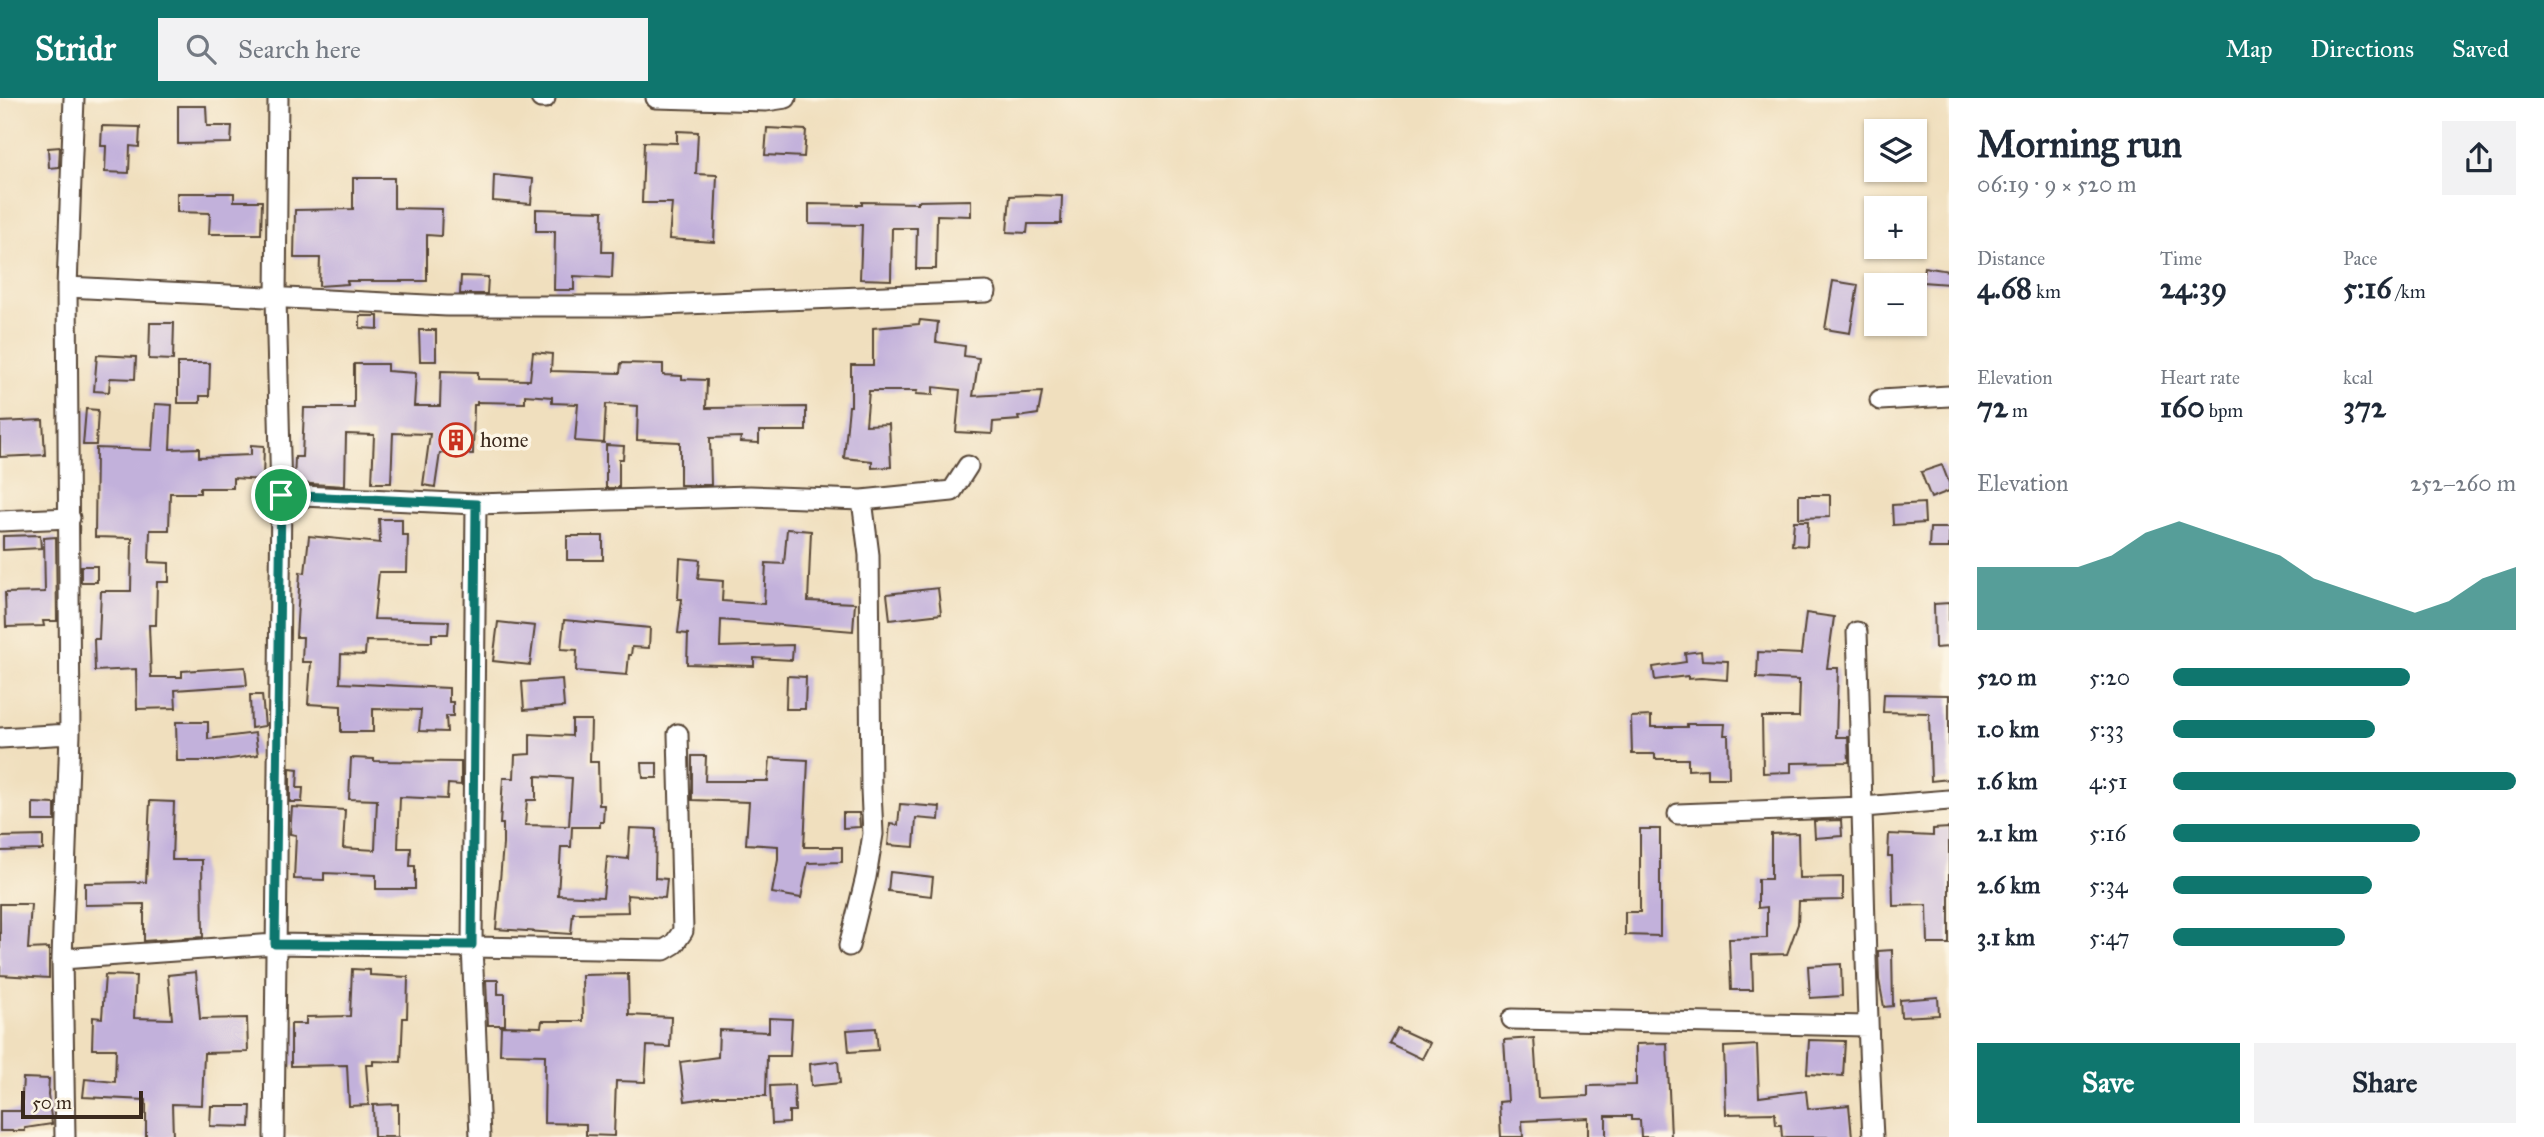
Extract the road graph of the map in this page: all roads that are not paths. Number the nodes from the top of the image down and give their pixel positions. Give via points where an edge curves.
1 (74, 98) edge
2 (278, 98) edge
3 (656, 98) edge
4 (786, 98) edge
5 (67, 287) junction
6 (986, 292) dead end
7 (276, 298) junction
8 (1949, 396) edge
9 (1880, 400) dead end
10 (968, 466) dead end
11 (281, 495) junction
12 (862, 500) junction
13 (476, 504) junction
14 (70, 518) junction
15 (0, 521) edge
16 (1857, 632) dead end
17 (70, 734) junction
18 (678, 734) dead end
19 (0, 738) edge
20 (1949, 800) edge
21 (1863, 807) junction
22 (1678, 814) dead end
23 (275, 944) junction
24 (472, 945) junction
25 (849, 946) dead end
26 (62, 959) junction
27 (1512, 1019) dead end
28 (1867, 1026) junction
29 (65, 1137) edge
30 (274, 1137) edge
31 (480, 1137) edge
32 (1873, 1137) edge

1 - 5 street
2 - 7 street
3 - 4 street via 766,102
5 - 7 street
5 - 14 street
6 - 7 street via 637,306 447,306
7 - 11 street
8 - 9 street
10 - 12 street via 952,491
11 - 13 street
11 - 23 street
12 - 13 street via 750,496
12 - 25 street via 869,555 873,834
13 - 24 street
14 - 15 street
14 - 17 street
16 - 21 street
17 - 19 street
17 - 26 street
18 - 24 street via 682,931 674,944 653,951
20 - 21 street
21 - 22 street
21 - 28 street
23 - 24 street
23 - 26 street
23 - 30 street
24 - 31 street
26 - 29 street
27 - 28 street
28 - 32 street

